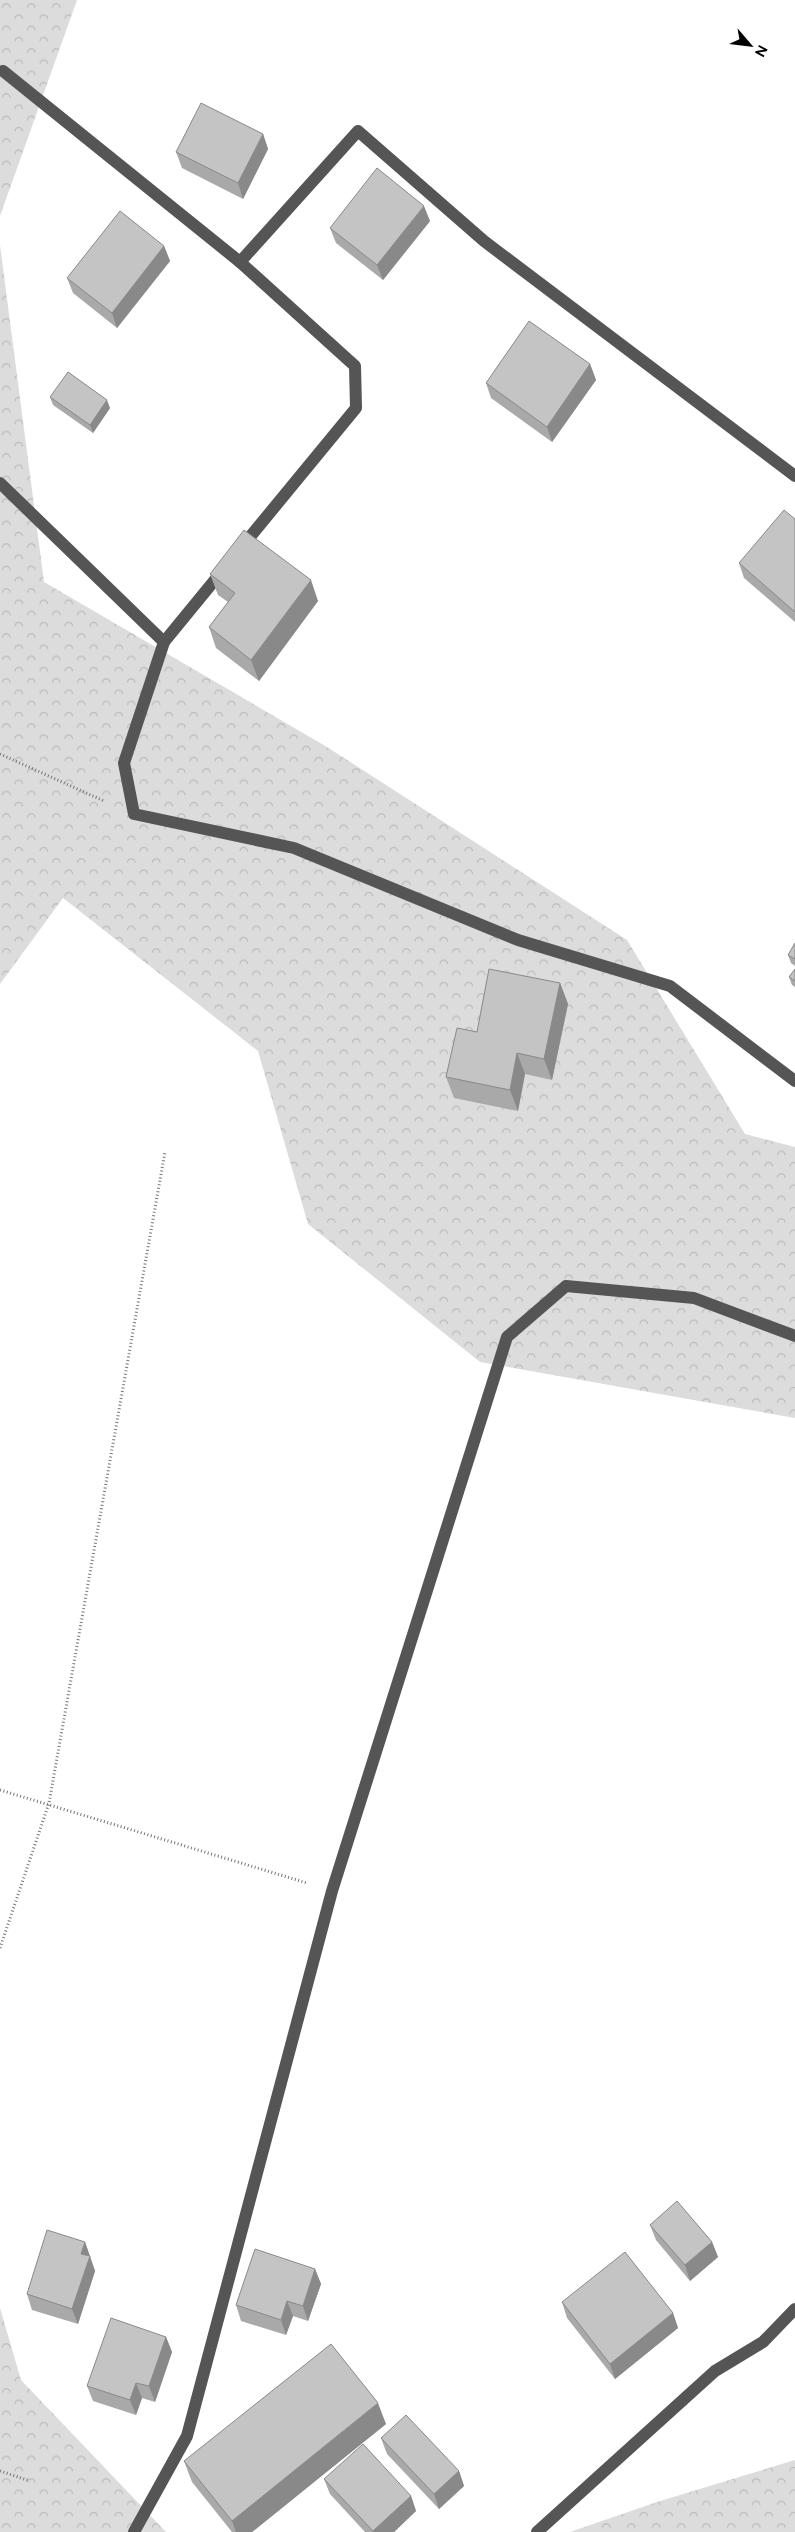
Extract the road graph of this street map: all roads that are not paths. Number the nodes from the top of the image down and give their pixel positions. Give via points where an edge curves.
1 (2, 71) dead end
2 (240, 262) junction
3 (795, 476) edge
4 (0, 483) edge
5 (164, 642) junction
6 (795, 1081) edge
7 (795, 1336) edge
8 (795, 2309) edge
9 (134, 2532) edge
10 (537, 2532) edge

1 - 2 street
2 - 3 street via 358,131 484,242
2 - 5 street via 355,366 356,408
4 - 5 street
5 - 6 street via 124,763 134,814 294,848 518,940 670,986
7 - 9 street via 694,1298 566,1286 506,1336 332,1891 187,2436
8 - 10 street via 763,2342 714,2372

